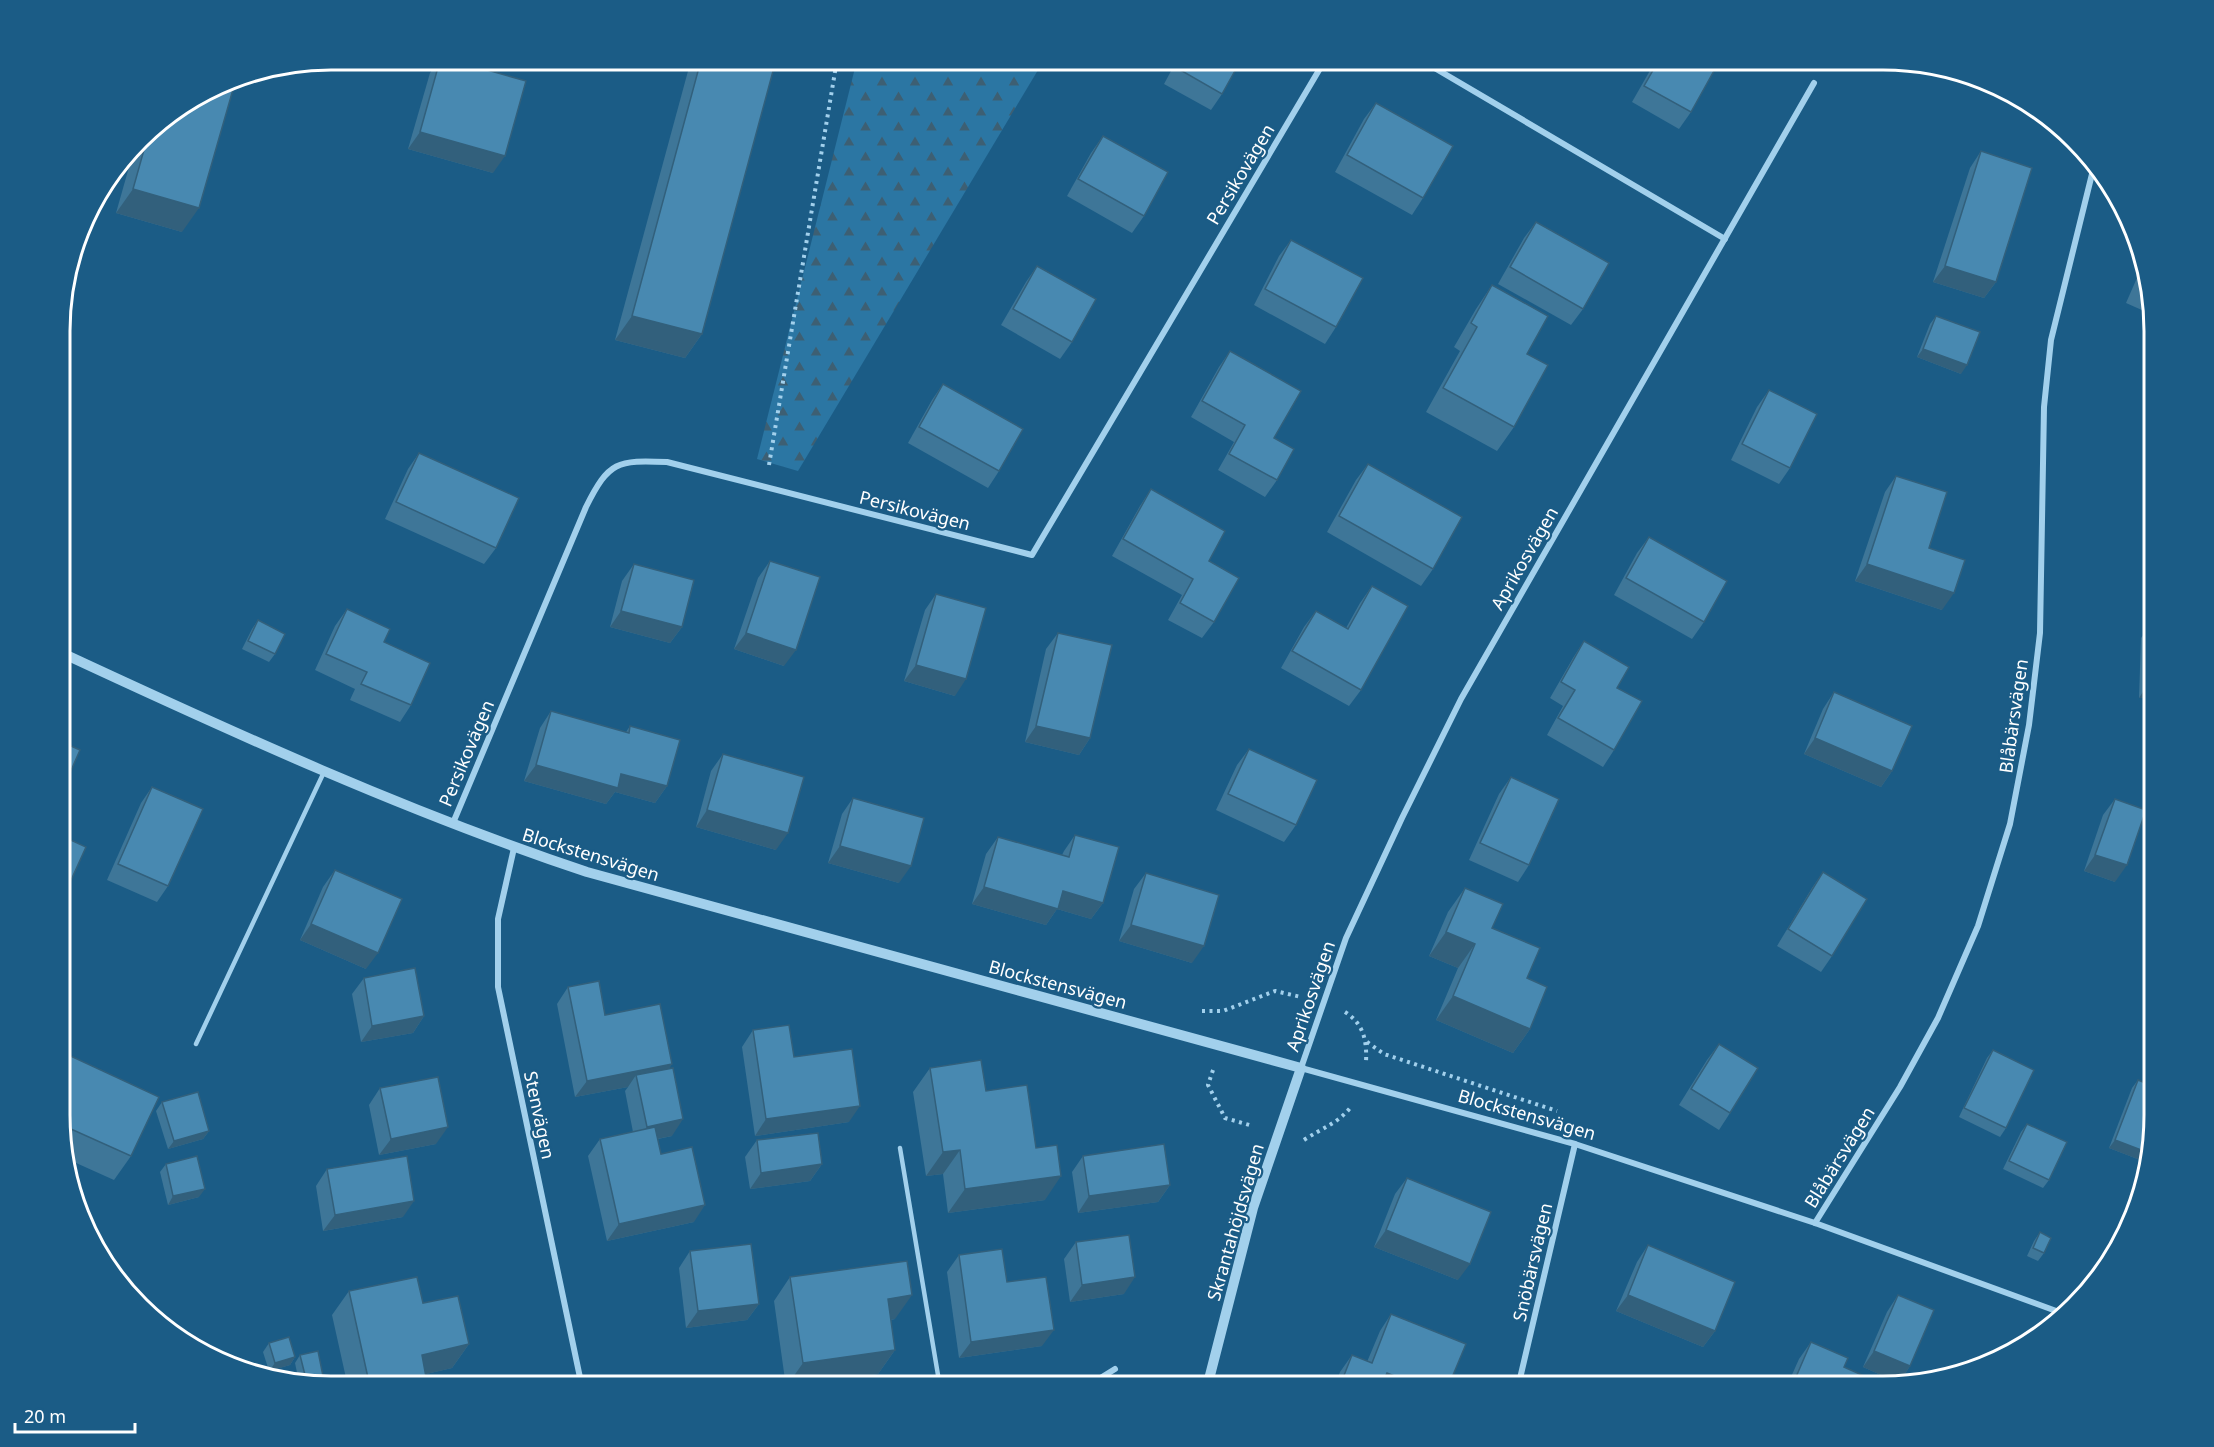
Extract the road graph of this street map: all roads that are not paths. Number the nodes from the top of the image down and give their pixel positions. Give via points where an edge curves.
1 (1319, 70) edge
2 (1438, 70) edge
3 (1814, 83) dead end
4 (2092, 176) edge
5 (1725, 239) junction
6 (70, 656) edge
7 (324, 772) junction
8 (453, 823) junction
9 (514, 848) junction
10 (196, 1044) dead end
11 (1301, 1068) junction
12 (1575, 1144) junction
13 (900, 1148) dead end
14 (1815, 1223) junction
15 (2056, 1311) edge
16 (1115, 1369) dead end
17 (580, 1376) edge
18 (938, 1376) edge
19 (1104, 1376) edge
20 (1210, 1376) edge
21 (1521, 1376) edge

1 - 8 street, Persikovägen via 1032,555 667,462 616,464 598,482 586,507
2 - 5 street
3 - 5 street, Aprikosvägen
4 - 14 street, Blåbärsvägen via 2051,340 2044,407 2040,633 2029,725 2010,824 1978,926 1938,1018
5 - 11 street, Aprikosvägen via 1461,699 1346,938
6 - 7 street, Blockstensvägen
7 - 8 street, Blockstensvägen
7 - 10 lane
8 - 9 street, Blockstensvägen
9 - 11 street, Blockstensvägen via 587,872
9 - 17 street, Stenvägen via 498,919 498,987
11 - 12 street, Blockstensvägen
11 - 20 street, Skrantahöjdsvägen via 1253,1208
12 - 14 street, Blockstensvägen
12 - 21 street, Snöbärsvägen
13 - 18 lane
14 - 15 street, Blockstensvägen
16 - 19 street

